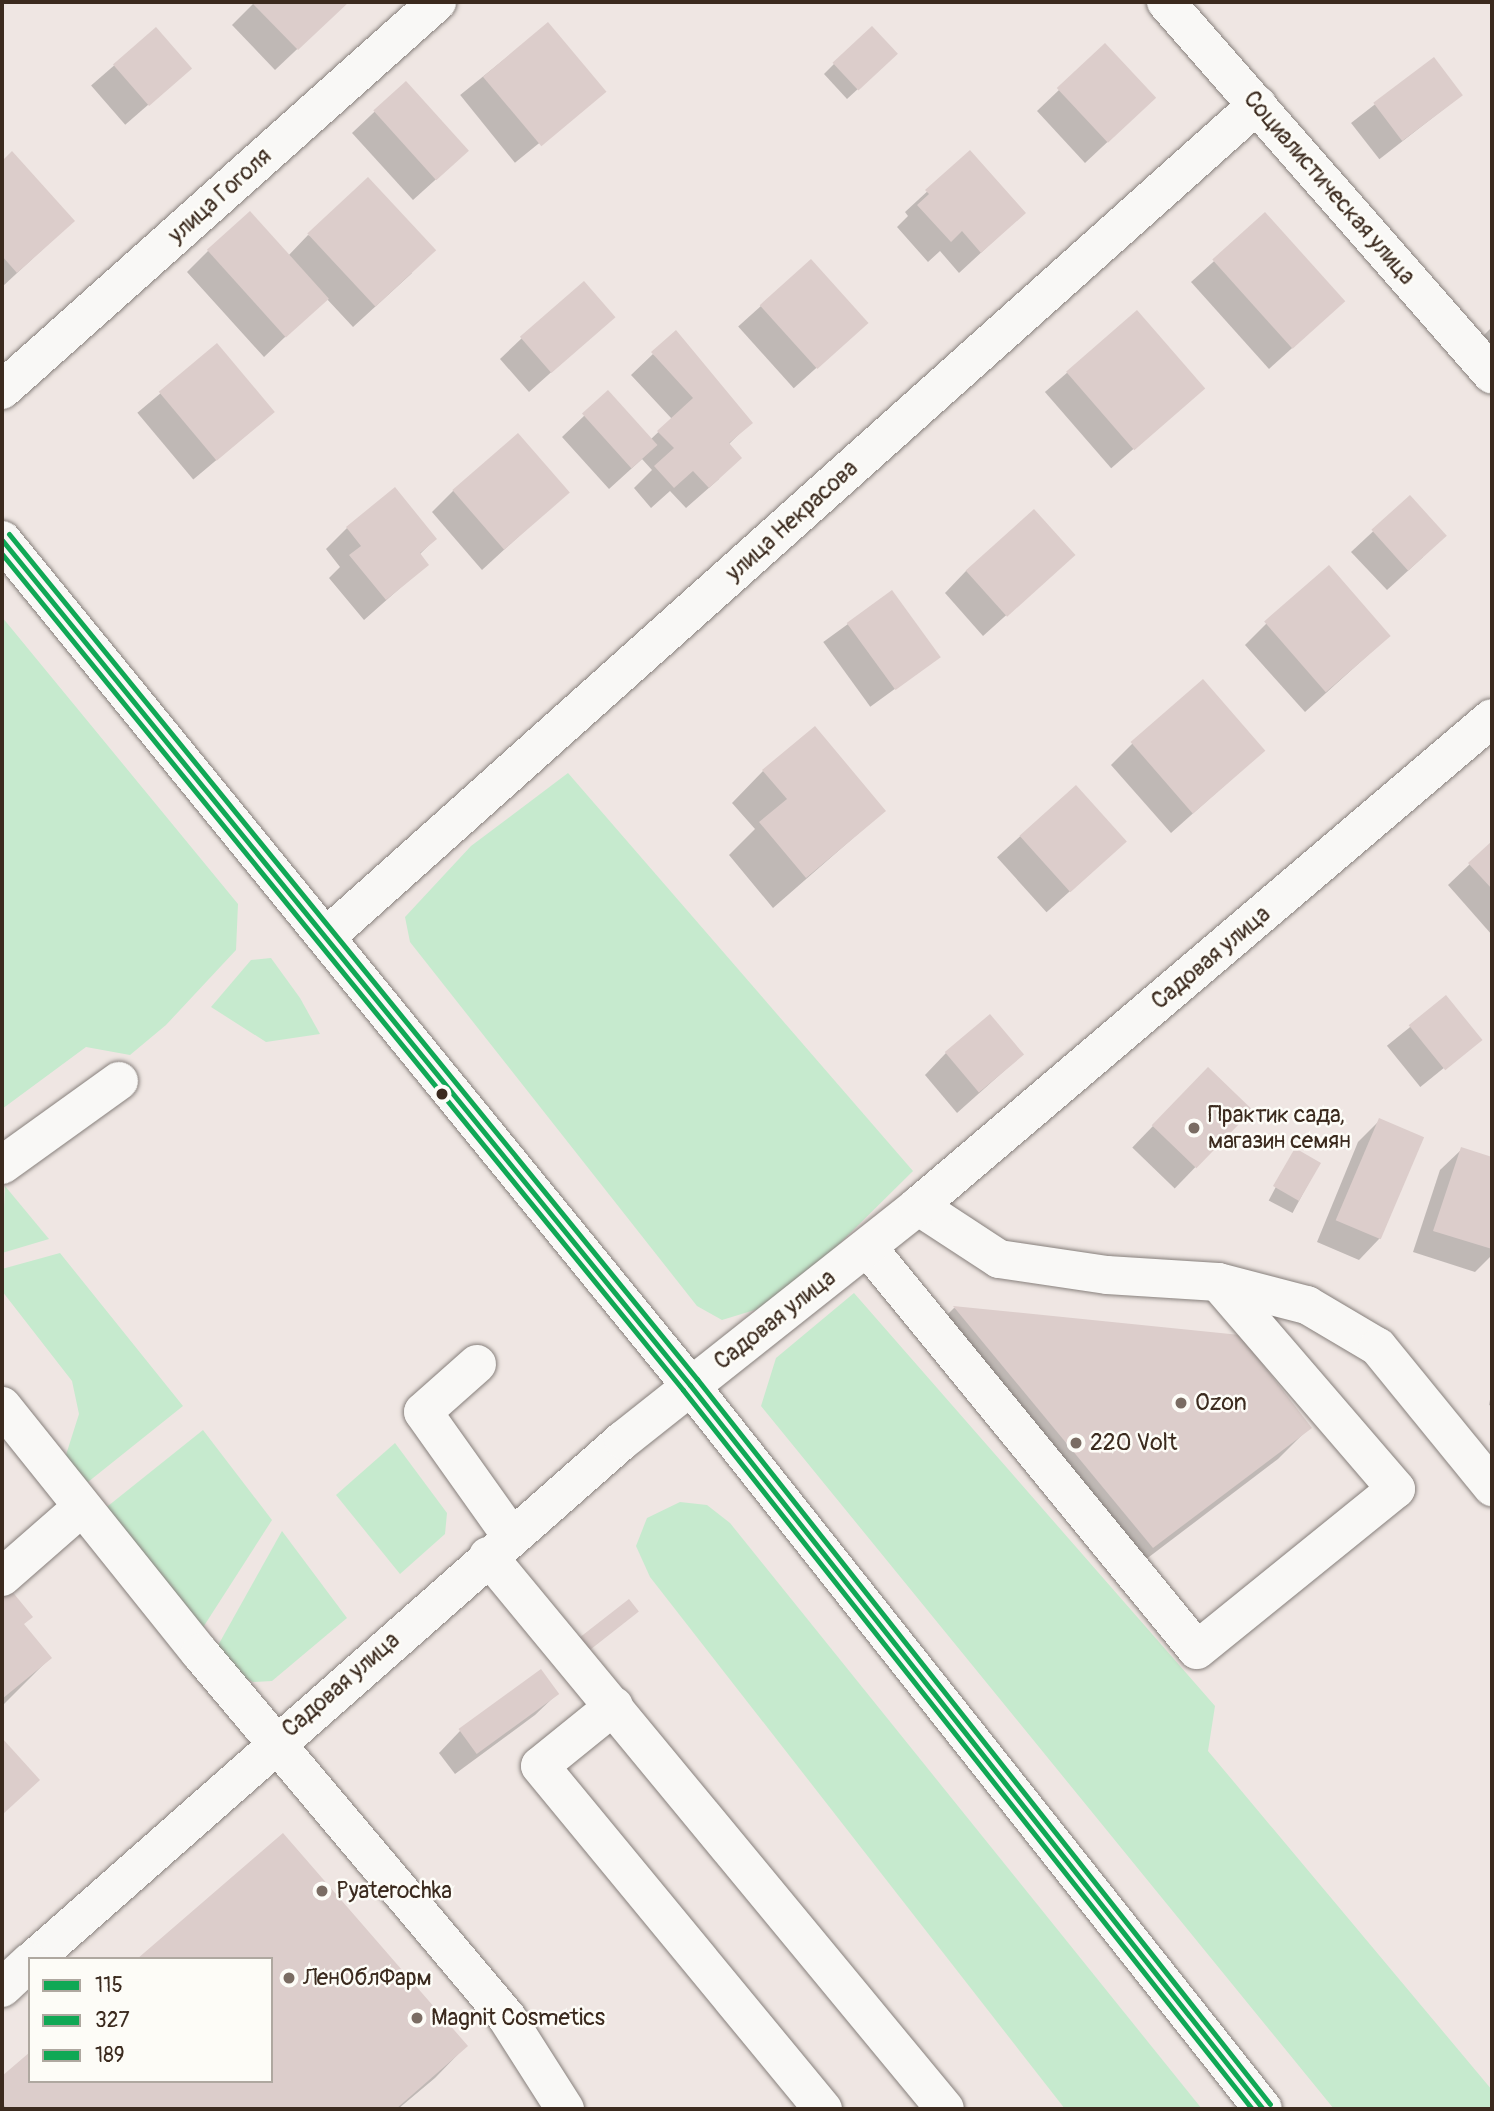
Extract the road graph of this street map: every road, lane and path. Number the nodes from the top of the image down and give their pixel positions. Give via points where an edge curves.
1 (438, 2) edge
2 (1166, 2) edge
3 (1257, 105) junction
4 (1492, 374) edge
5 (2, 390) edge
6 (2, 540) edge
7 (1492, 718) edge
8 (326, 937) junction
9 (119, 1080) dead end
10 (2, 1165) edge
11 (918, 1206) junction
12 (867, 1248) junction
13 (1218, 1282) junction
14 (477, 1364) dead end
15 (690, 1385) junction
16 (2, 1406) edge
17 (1492, 1487) edge
18 (82, 1507) junction
19 (500, 1546) junction
20 (2, 1577) edge
21 (614, 1706) junction
22 (276, 1741) junction
23 (36, 1957) edge
24 (28, 1964) edge
25 (2, 1988) edge
26 (565, 2109) edge
27 (822, 2109) edge
28 (945, 2109) edge
29 (1263, 2109) edge

1 - 5 street, улица Гоголя
2 - 3 street, Социалистическая улица
3 - 4 street, Социалистическая улица
3 - 8 street, улица Некрасова
6 - 8 street
7 - 11 street, Садовая улица
8 - 15 street
9 - 10 street
11 - 12 street, Садовая улица
11 - 13 street via 999,1259 1107,1275
12 - 13 street via 1197,1650 1396,1489
12 - 15 street, Садовая улица
13 - 17 street via 1307,1305 1378,1347
14 - 19 street via 423,1412
15 - 19 street, Садовая улица
15 - 29 street
16 - 18 street
18 - 20 street
18 - 22 street
19 - 21 street
19 - 22 street, Садовая улица
21 - 27 street via 541,1766
21 - 28 street
22 - 23 street, Садовая улица
22 - 26 street via 507,2018
24 - 25 street

